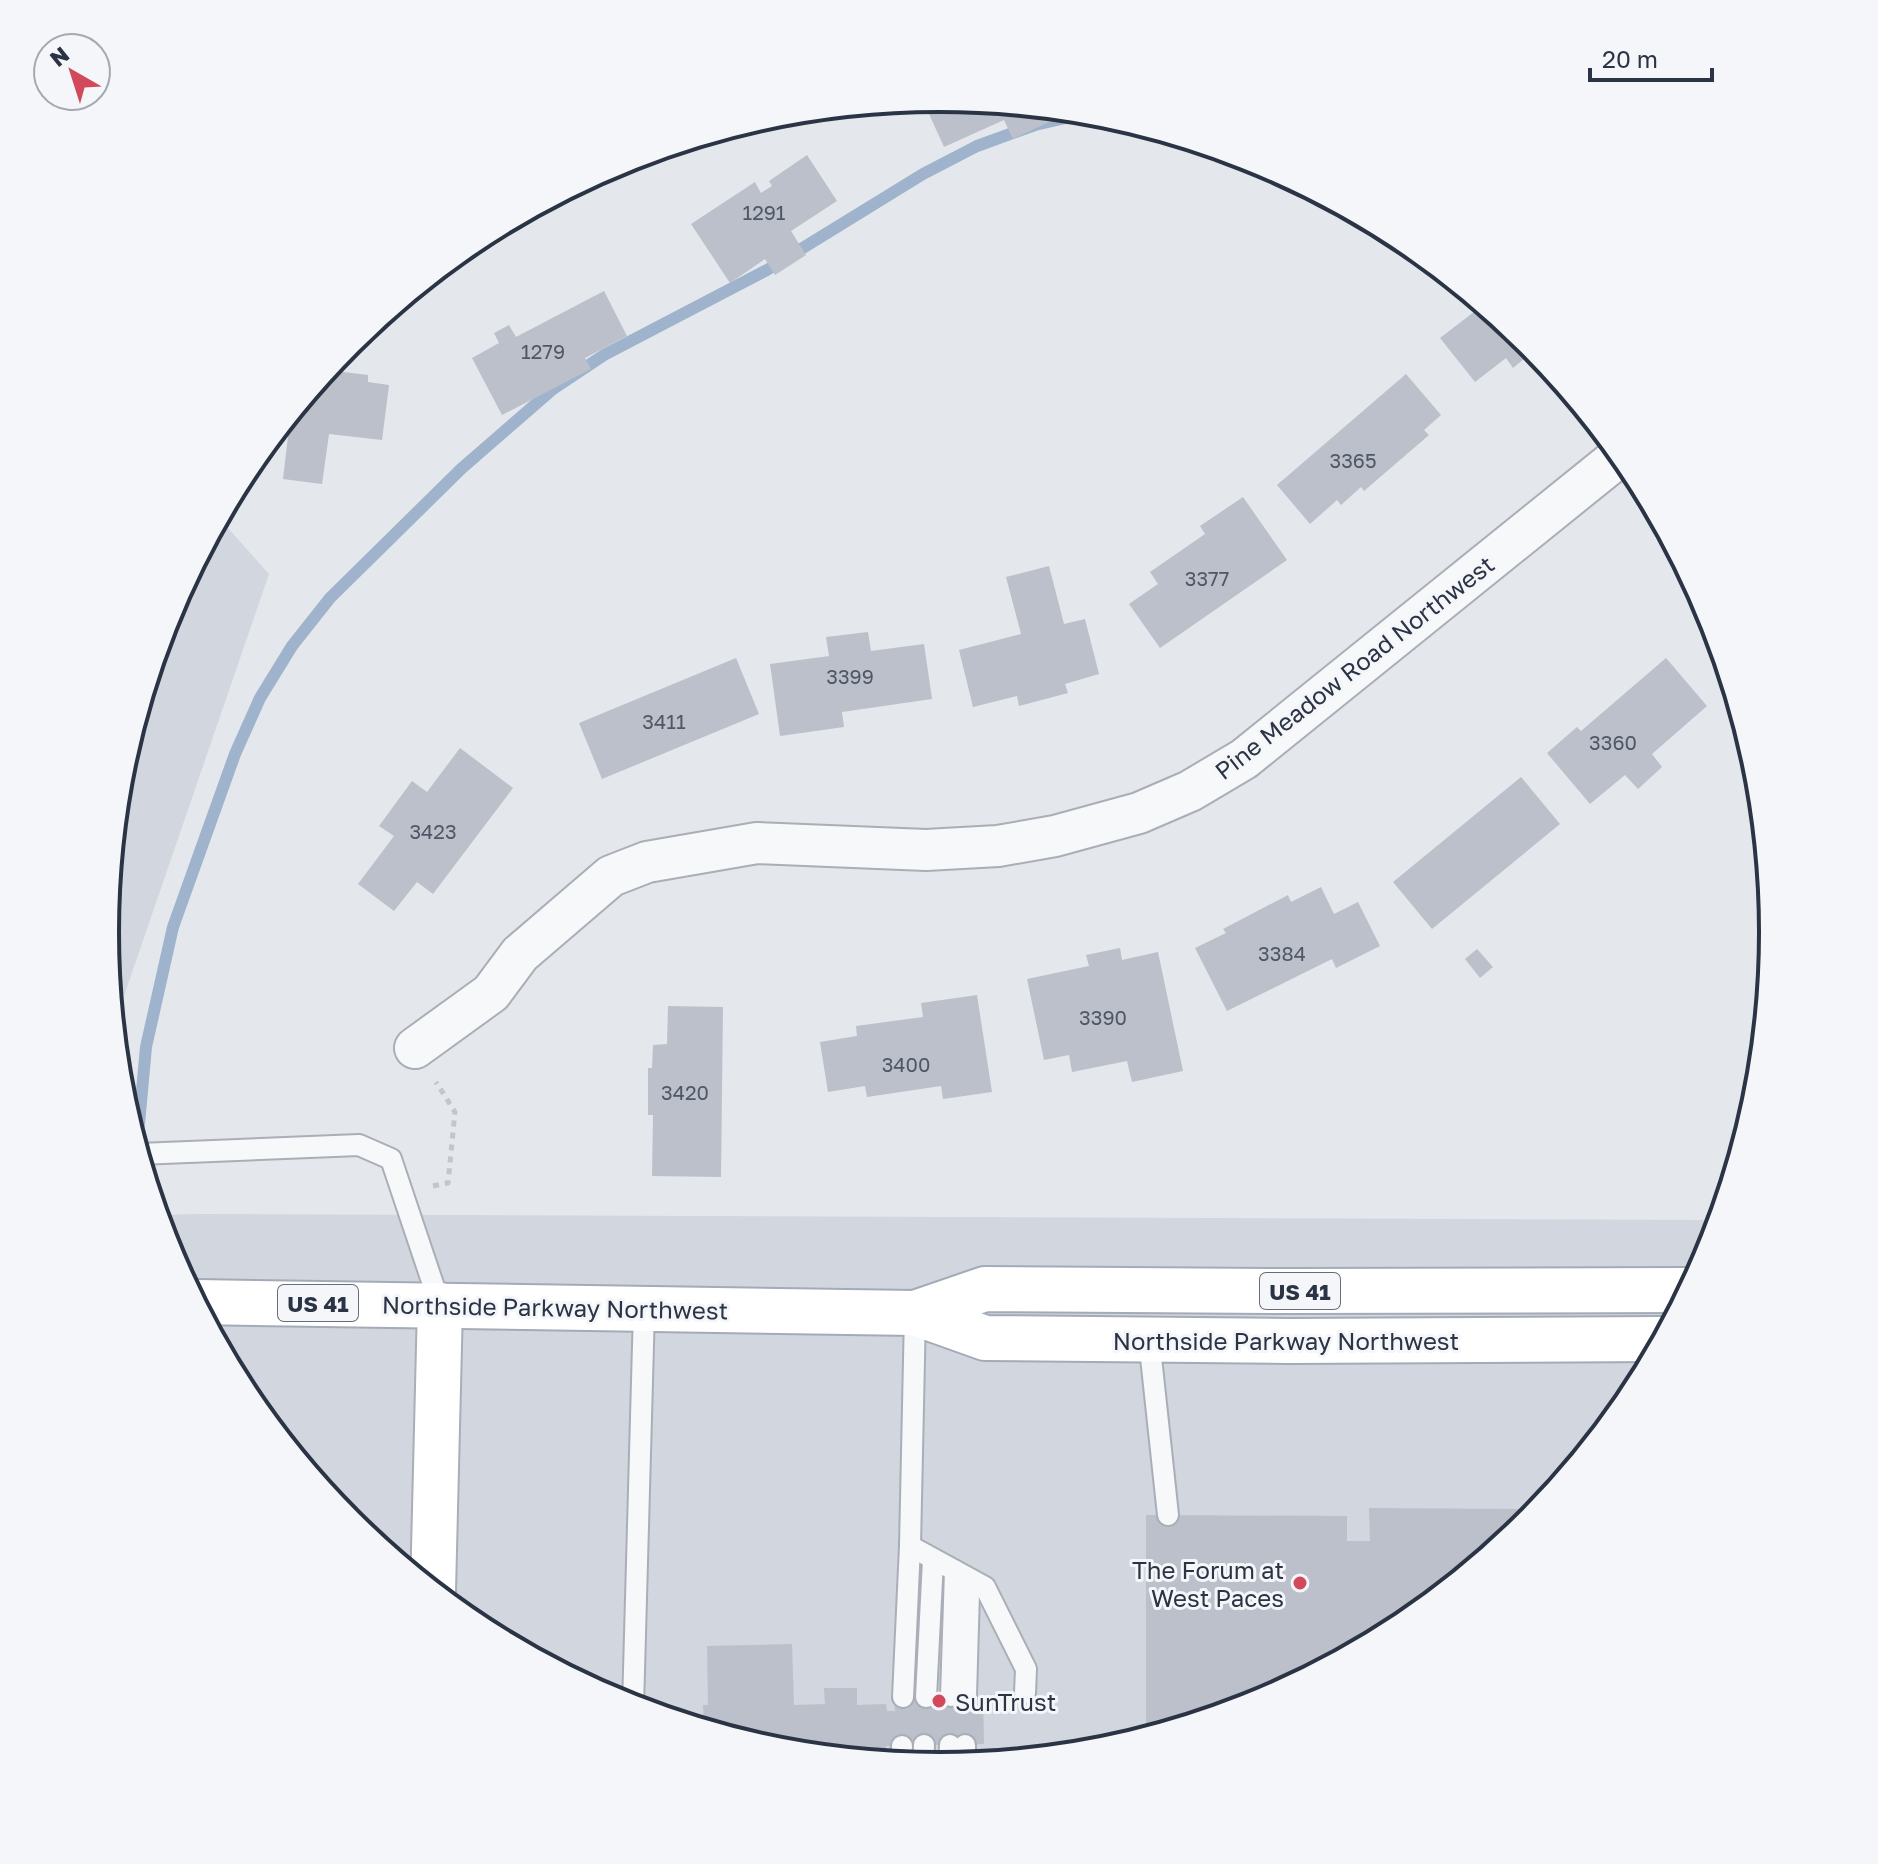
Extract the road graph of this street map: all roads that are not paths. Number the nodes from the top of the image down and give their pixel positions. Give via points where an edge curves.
1 (1611, 463) edge
2 (415, 1048) road end
3 (150, 1154) edge
4 (1676, 1290) edge
5 (208, 1302) edge
6 (440, 1305) junction
7 (644, 1309) junction
8 (915, 1313) junction
9 (1149, 1339) junction
10 (1651, 1339) edge
11 (1168, 1515) dead end
12 (910, 1546) junction
13 (933, 1560) junction
14 (962, 1575) junction
15 (433, 1578) edge
16 (633, 1693) edge
17 (1025, 1693) dead end
18 (959, 1696) dead end
19 (903, 1697) dead end
20 (926, 1697) dead end

1 - 2 street, Pine Meadow Road Northwest via 1244,759 1190,791 1139,813 998,846 926,850 757,843 647,862 611,876 520,954 491,993
3 - 6 lane via 359,1145 391,1159
4 - 8 main road, Northside Parkway Northwest / US 41 via 985,1289
5 - 6 main road, Northside Parkway Northwest / US 41
6 - 7 main road, Northside Parkway Northwest / US 41
6 - 15 main road
7 - 8 main road, Northside Parkway Northwest / US 41
7 - 16 lane
8 - 9 main road, Northside Parkway Northwest / US 41 via 985,1338
8 - 12 lane
9 - 10 main road, Northside Parkway Northwest / US 41
9 - 11 lane
12 - 13 lane
12 - 19 lane
13 - 14 lane
13 - 20 lane
14 - 17 lane via 985,1587 1026,1669
14 - 18 lane

